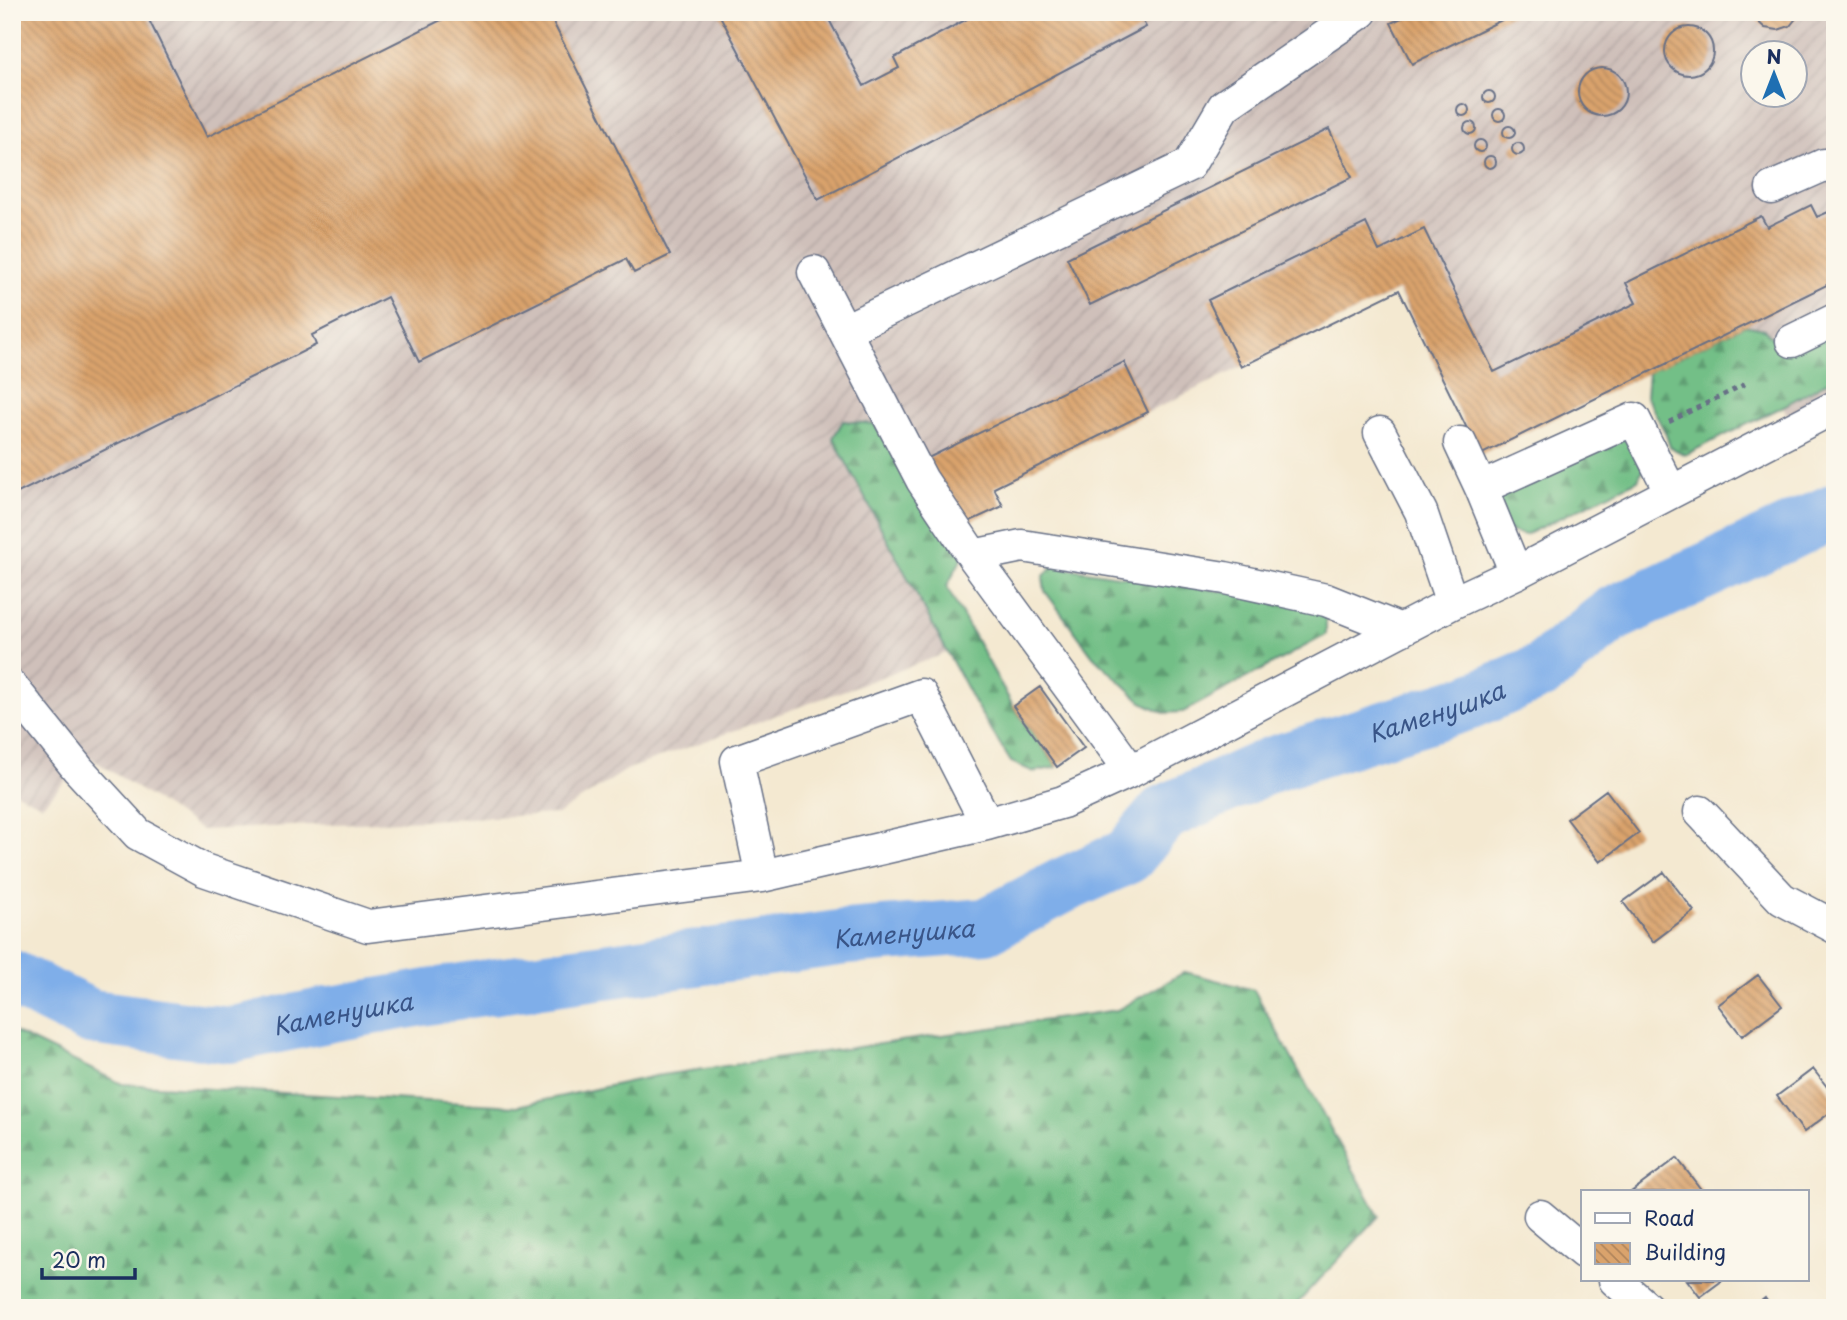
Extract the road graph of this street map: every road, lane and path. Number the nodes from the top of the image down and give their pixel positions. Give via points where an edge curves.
1 (1362, 12) edge
2 (1835, 167) edge
3 (1772, 188) dead end
4 (814, 272) dead end
5 (1835, 320) edge
6 (845, 330) junction
7 (1793, 341) dead end
8 (1749, 382) dead end
9 (1835, 407) edge
10 (1380, 433) dead end
11 (1644, 435) junction
12 (1461, 443) dead end
13 (1481, 488) junction
14 (1671, 492) junction
15 (972, 556) junction
16 (1516, 573) junction
17 (1452, 603) junction
18 (1401, 630) junction
19 (12, 687) edge
20 (1131, 771) junction
21 (1700, 812) dead end
22 (987, 824) junction
23 (762, 876) junction
24 (1835, 927) edge
25 (1541, 1216) dead end
26 (1581, 1250) edge
27 (1617, 1282) edge
28 (1647, 1308) edge

1 - 6 lane via 1224,106 1189,165
2 - 3 lane via 1824,165
4 - 6 lane
5 - 7 lane
6 - 15 lane via 922,480
8 - 11 path
9 - 14 lane
10 - 17 lane via 1421,512
11 - 13 lane via 1634,419
11 - 14 lane
12 - 13 lane
13 - 16 lane
14 - 16 lane
15 - 18 lane via 1022,546 1225,578 1325,587
15 - 20 lane
16 - 17 lane
17 - 18 lane
18 - 20 lane
19 - 23 lane via 138,834 204,870 368,926
20 - 22 lane via 1063,802
21 - 24 lane via 1782,899
22 - 23 lane
22 - 23 lane via 921,695 737,761
25 - 26 lane
27 - 28 lane

